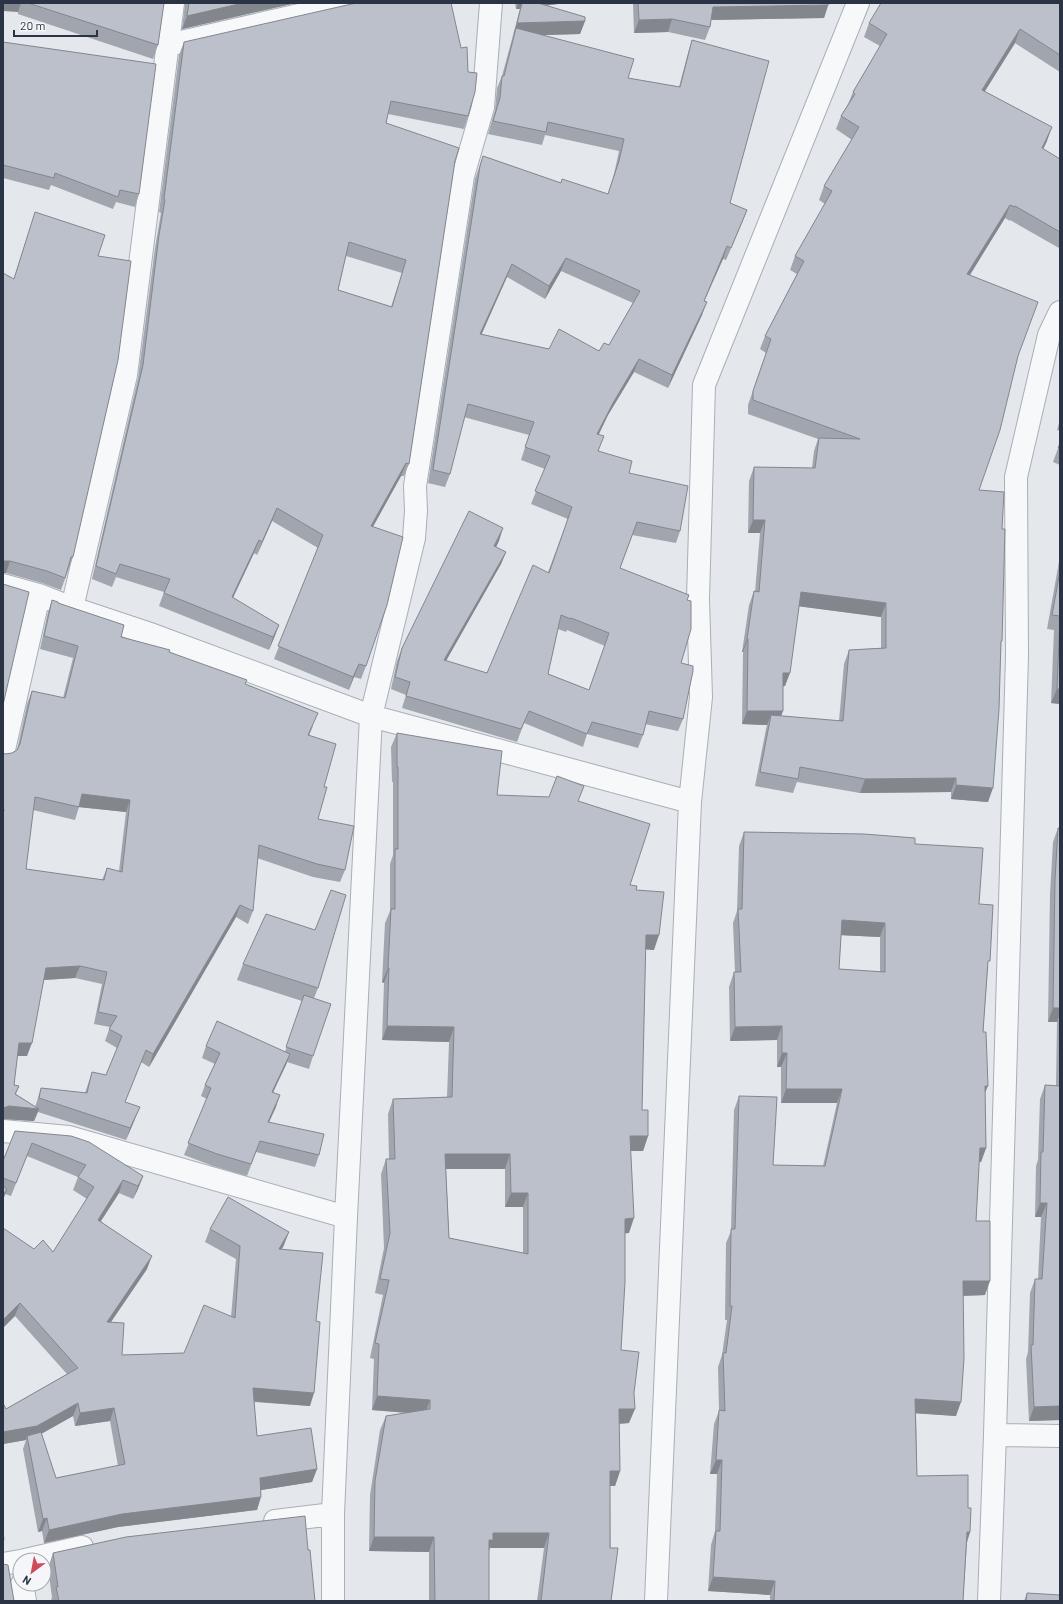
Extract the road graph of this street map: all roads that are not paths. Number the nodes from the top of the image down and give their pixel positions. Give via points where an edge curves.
1 (173, 3) edge
2 (352, 3) edge
3 (491, 3) edge
4 (858, 3) edge
5 (168, 45) junction
6 (1060, 312) edge
7 (3, 585) edge
8 (38, 595) junction
9 (72, 608) junction
10 (371, 716) junction
11 (3, 754) edge
12 (690, 802) junction
13 (3, 1131) edge
14 (346, 1217) junction
15 (995, 1435) junction
16 (1060, 1436) edge
17 (333, 1514) junction
18 (254, 1523) edge
19 (104, 1542) edge
20 (52, 1555) edge
21 (333, 1601) edge
22 (656, 1601) edge
23 (989, 1601) edge

1 - 5 street
2 - 5 street
3 - 10 street via 483,107 462,176 415,486 414,538
4 - 12 street via 704,385 698,599 701,697
5 - 9 street via 126,376
6 - 15 street via 1049,335 1016,477 1017,655
7 - 8 street
8 - 9 street
8 - 11 street
9 - 10 street via 154,635
10 - 12 street
10 - 14 street
12 - 22 street
13 - 14 street via 69,1137
14 - 17 street
15 - 16 street
15 - 23 street
17 - 18 street
17 - 21 street
19 - 20 street

